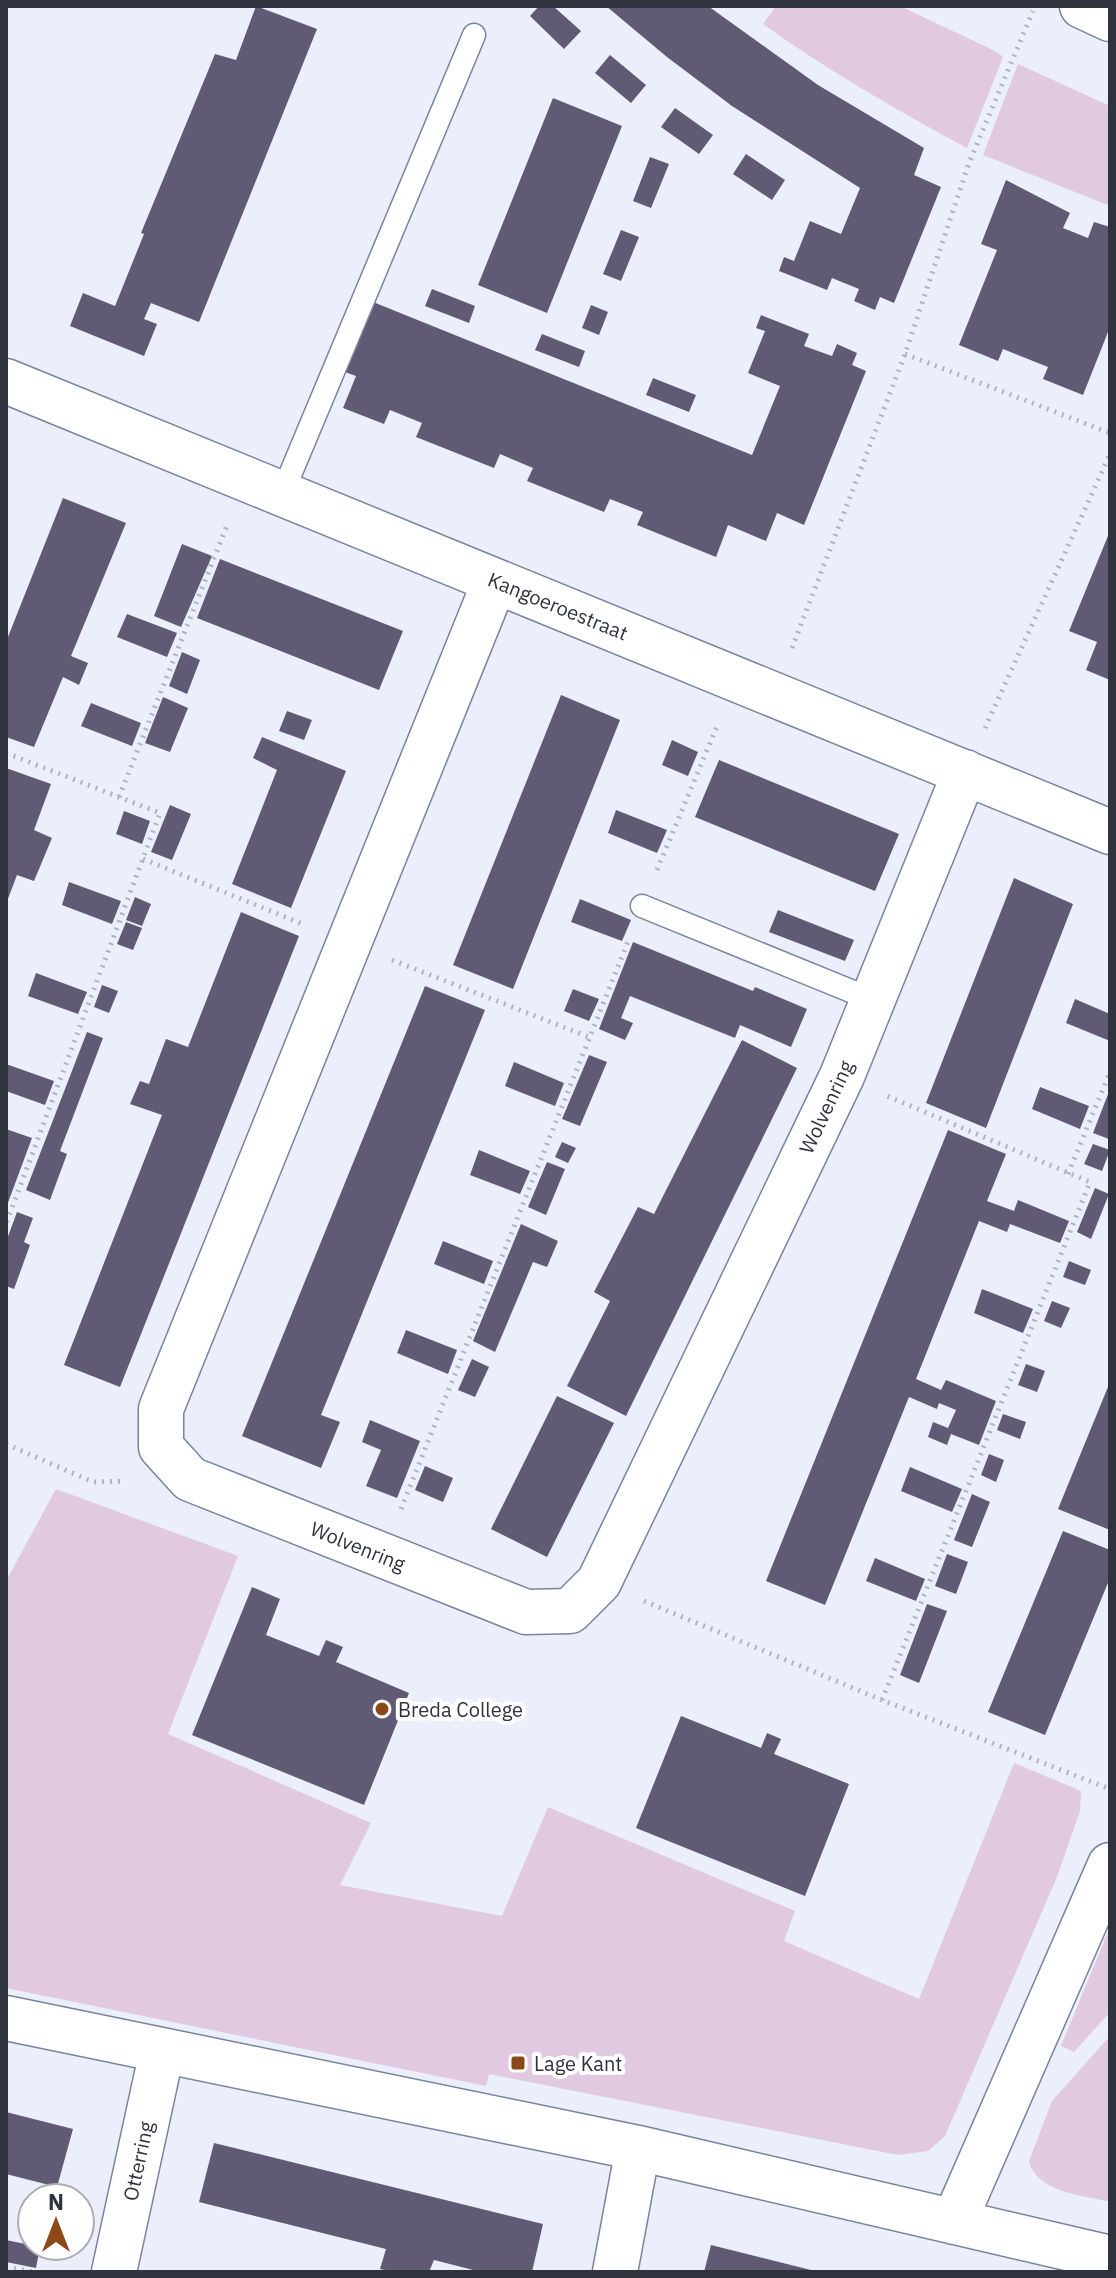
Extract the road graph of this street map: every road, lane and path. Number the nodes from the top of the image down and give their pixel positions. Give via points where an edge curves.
1 (1035, 6) edge
2 (1082, 6) edge
3 (1110, 19) edge
4 (474, 35) dead end
5 (905, 354) junction
6 (9, 390) edge
7 (1110, 433) edge
8 (1110, 454) edge
9 (264, 487) junction
10 (495, 581) junction
11 (756, 686) junction
12 (6, 753) edge
13 (965, 772) junction
14 (119, 797) junction
15 (1110, 832) edge
16 (642, 906) junction
17 (873, 1000) junction
18 (1110, 1072) edge
19 (842, 1076) junction
20 (1108, 1082) edge
21 (1068, 1174) junction
22 (6, 1224) edge
23 (6, 1444) edge
24 (190, 1479) junction
25 (382, 1556) junction
26 (599, 1582) junction
27 (882, 1700) junction
28 (1110, 1789) edge
29 (1110, 1865) edge
30 (6, 2018) edge
31 (162, 2051) junction
32 (638, 2148) junction
33 (954, 2222) junction
34 (1110, 2258) edge
35 (6, 2267) edge
36 (33, 2272) edge
37 (114, 2272) edge
38 (615, 2272) edge

1 - 5 path via 969,163
2 - 3 street
4 - 9 lane
5 - 7 path
5 - 11 path
6 - 9 street, Kangoeroestraat
8 - 13 path
9 - 10 street, Kangoeroestraat
9 - 14 path
10 - 11 street, Kangoeroestraat
10 - 24 street, Wolvenring via 161,1409 161,1447
11 - 13 street, Kangoeroestraat
11 - 16 path
12 - 14 path
13 - 15 street, Kangoeroestraat
13 - 17 street, Wolvenring
14 - 22 path via 160,813
16 - 17 lane
16 - 25 path
17 - 19 street, Wolvenring
18 - 20 path
19 - 21 path
19 - 26 street, Wolvenring
20 - 21 path
21 - 27 path via 1090,1182
23 - 24 path via 93,1482
24 - 25 street, Wolvenring
25 - 26 street, Wolvenring via 526,1612 570,1611
26 - 27 path
27 - 28 path
29 - 33 street
30 - 31 street
31 - 32 street
31 - 37 street, Otterring
32 - 33 street
32 - 38 street
33 - 34 street
35 - 36 path

